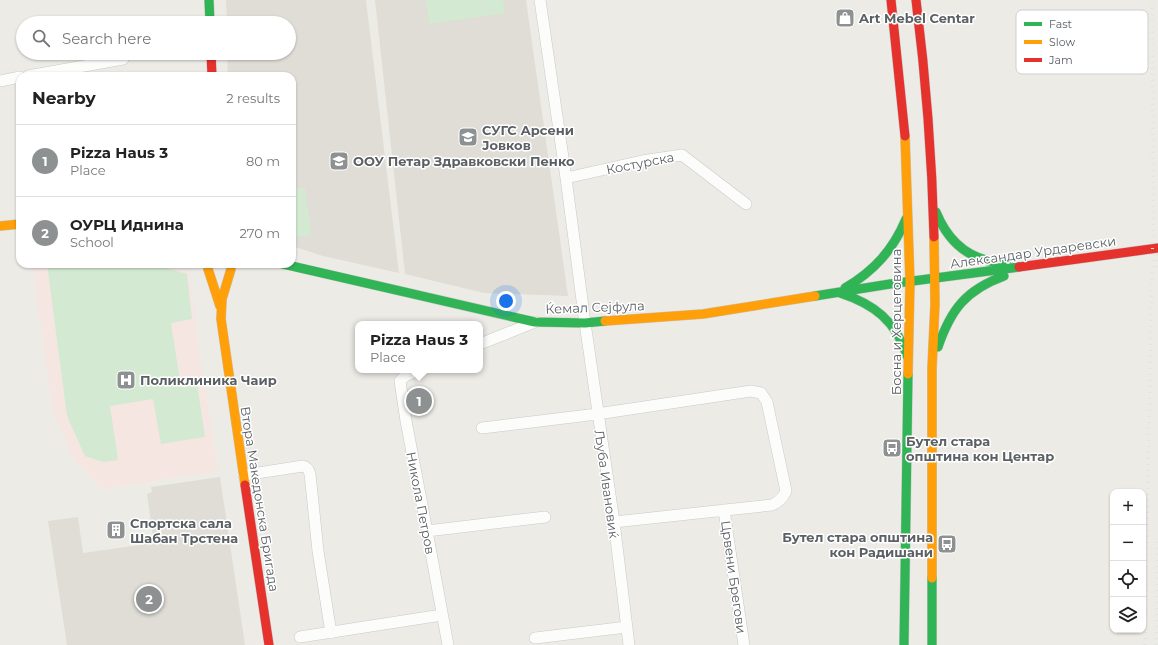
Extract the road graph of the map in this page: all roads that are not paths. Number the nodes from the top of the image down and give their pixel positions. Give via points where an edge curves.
1 (209, 0) edge
2 (540, 0) edge
3 (891, 0) edge
4 (916, 0) edge
5 (210, 16) edge
6 (117, 60) edge
7 (211, 60) edge
8 (49, 72) edge
9 (212, 72) edge
10 (16, 78) edge
11 (0, 81) edge
12 (566, 178) junction
13 (933, 199) junction
14 (746, 204) dead end
15 (909, 213) junction
16 (16, 224) edge
17 (0, 226) edge
18 (1158, 248) edge
19 (1051, 264) junction
20 (296, 267) edge
21 (205, 268) edge
22 (208, 268) edge
23 (228, 268) edge
24 (234, 268) edge
25 (935, 279) junction
26 (910, 282) junction
27 (837, 292) junction
28 (221, 309) junction
29 (535, 322) junction
30 (585, 323) junction
31 (483, 343) edge
32 (910, 367) junction
33 (932, 368) junction
34 (412, 373) edge
35 (597, 414) junction
36 (482, 428) dead end
37 (244, 475) junction
38 (724, 510) junction
39 (545, 516) dead end
40 (614, 522) junction
41 (427, 531) junction
42 (442, 615) junction
43 (627, 627) junction
44 (331, 633) junction
45 (300, 637) dead end
46 (535, 638) dead end
47 (269, 645) edge
48 (448, 645) edge
49 (630, 645) edge
50 (744, 645) edge
51 (904, 645) edge
52 (932, 645) edge

1 - 5 street
2 - 12 street
3 - 15 street, Босна и Херцеговина via 905,135
4 - 13 street via 923,58
6 - 8 street
7 - 9 street
10 - 11 street
12 - 14 street, Костурска via 682,155
12 - 30 street
13 - 19 street via 938,218 947,233 958,246 972,255 985,261 999,263 1032,261
13 - 25 street
15 - 26 street, Босна и Херцеговина
15 - 27 street via 896,242 883,259 854,284
16 - 17 street
18 - 19 street, Александар Урдаревски
19 - 25 street, Александар Урдаревски
19 - 33 street via 997,279 969,292 947,321
20 - 29 street, Ќемал Сејфула
21 - 28 street, Втора Македонска Бригада
22 - 23 street via 218,272
24 - 28 street, Втора Македонска Бригада via 224,288
25 - 26 street, Александар Урдаревски
25 - 33 street
26 - 27 street, Ќемал Сејфула
26 - 32 street, Босна и Херцеговина
27 - 30 street, Ќемал Сејфула via 703,314
27 - 32 street via 870,305 884,316 897,331
28 - 37 street, Втора Македонска Бригада
29 - 30 street, Ќемал Сејфула
29 - 31 street
30 - 35 street, Љуба Ивановиќ
32 - 51 street, Босна и Херцеговина
33 - 52 street
34 - 41 street, Никола Петров via 400,381
35 - 36 street
35 - 38 street via 751,392 761,393 766,402 786,491 784,497 772,505
35 - 40 street, Љуба Ивановиќ
37 - 44 street via 303,466 309,470
37 - 47 street, Втора Македонска Бригада
38 - 40 street
38 - 50 street, Црвени Брегови
39 - 41 street
40 - 43 street, Љуба Ивановиќ
41 - 42 street, Никола Петров
42 - 44 street
42 - 48 street, Никола Петров
43 - 46 street
43 - 49 street, Љуба Ивановиќ
44 - 45 street

